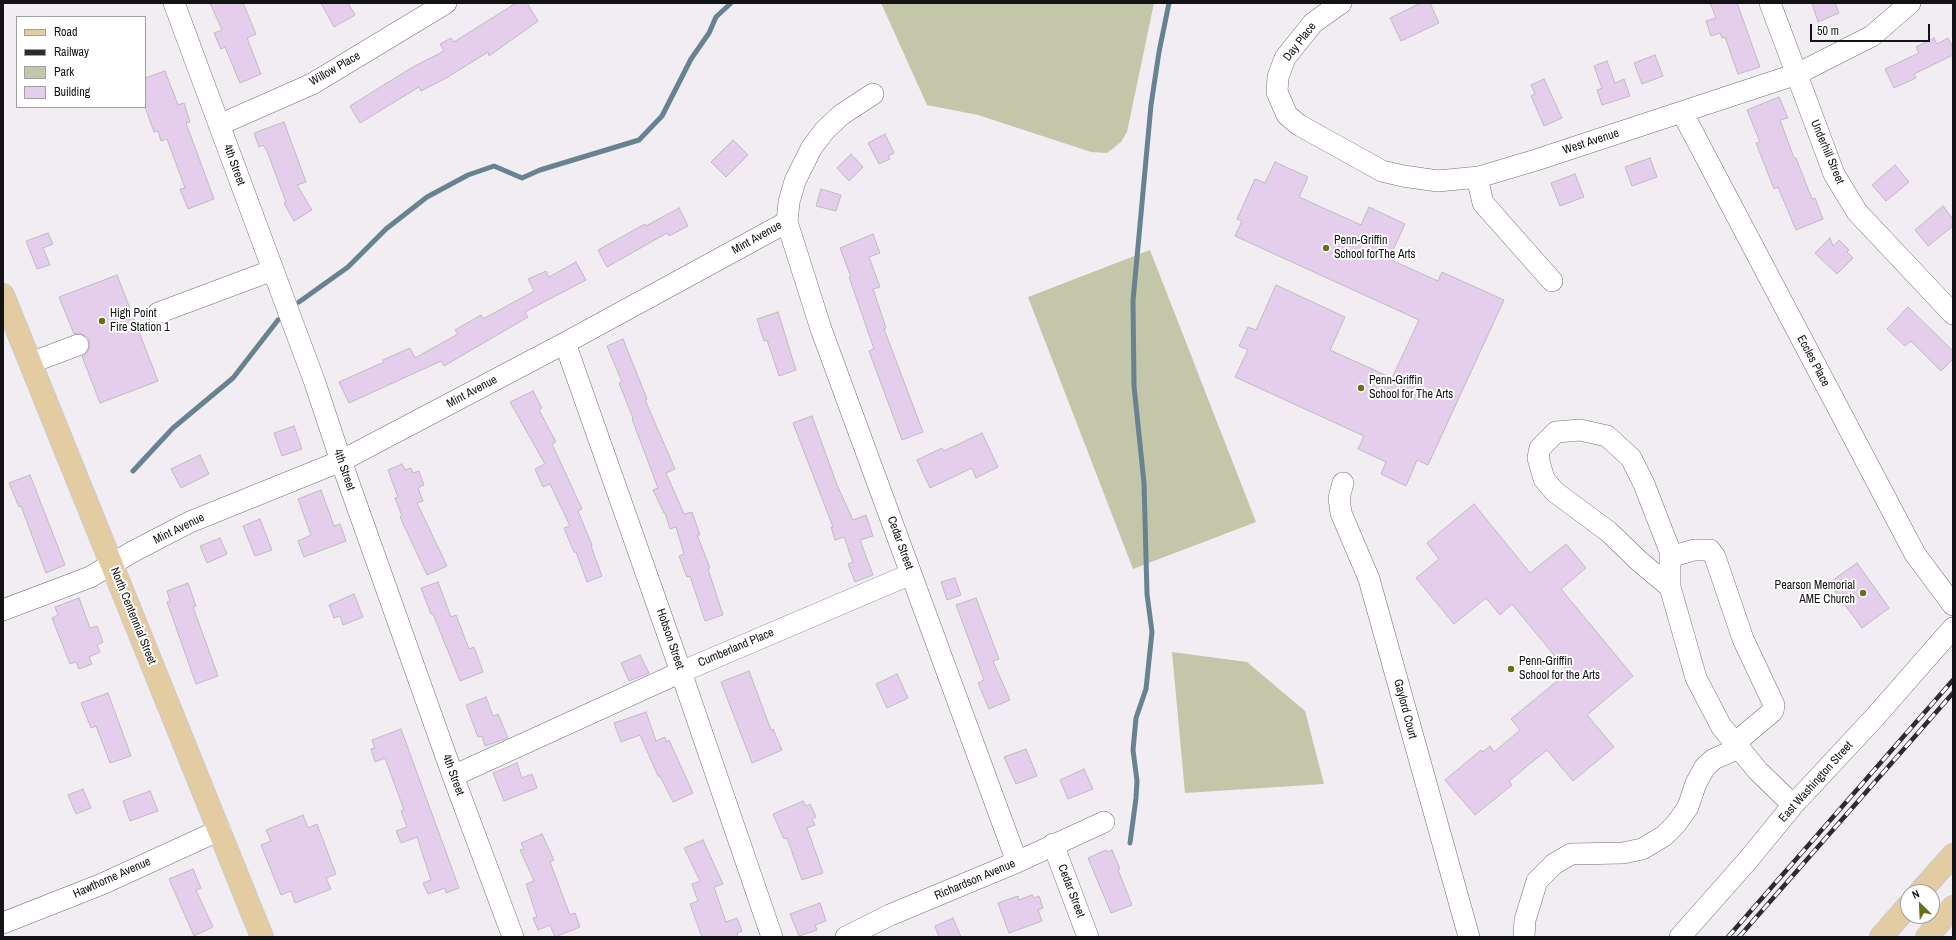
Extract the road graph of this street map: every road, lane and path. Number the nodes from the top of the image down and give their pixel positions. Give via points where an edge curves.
1 (174, 3) edge
2 (446, 3) edge
3 (1341, 3) edge
4 (1770, 3) edge
5 (1910, 3) edge
6 (1797, 74) junction
7 (1277, 92) joint
8 (873, 94) dead end
9 (1682, 112) junction
10 (219, 125) junction
11 (1477, 177) junction
12 (787, 222) junction
13 (273, 270) junction
14 (1552, 281) dead end
15 (3, 295) edge
16 (158, 313) dead end
17 (1953, 314) edge
18 (565, 343) junction
19 (78, 345) dead end
20 (30, 363) junction
21 (341, 461) junction
22 (1342, 483) dead end
23 (1670, 557) junction
24 (113, 564) junction
25 (911, 574) junction
26 (1670, 587) junction
27 (1953, 605) edge
28 (3, 610) edge
29 (1953, 628) edge
30 (682, 672) junction
31 (1737, 746) junction
32 (453, 776) junction
33 (1793, 805) junction
34 (1104, 822) dead end
35 (220, 830) junction
36 (1053, 844) junction
37 (1953, 855) edge
38 (1017, 862) junction
39 (1927, 884) edge
40 (1953, 907) edge
41 (1900, 915) edge
42 (3, 923) edge
43 (262, 937) edge
44 (513, 937) edge
45 (772, 937) edge
46 (846, 937) edge
47 (1088, 937) edge
48 (1469, 937) edge
49 (1524, 937) edge
50 (1680, 937) edge
51 (1881, 937) edge
52 (1927, 937) edge

1 - 10 street, 4th Street
2 - 10 street, Willow Place via 312,84
3 - 7 street, Day Place via 1313,23 1285,58 1278,77
4 - 6 street, Underhill Street
5 - 6 street, West Avenue via 1872,36
6 - 9 street, West Avenue
6 - 17 street, Underhill Street via 1834,174 1857,212
7 - 11 street, West Avenue via 1287,115 1298,125 1382,171 1438,181
8 - 12 street, Mint Avenue via 841,115 812,147 795,181
9 - 11 street, West Avenue
9 - 27 street, Eccles Place via 1915,554
10 - 13 street, 4th Street
11 - 14 street via 1483,203
12 - 18 street, Mint Avenue
12 - 25 street, Cedar Street via 821,329
13 - 16 street
13 - 21 street, 4th Street
15 - 20 main road, North Centennial Street
18 - 21 street, Mint Avenue
18 - 30 street, Hobson Street
19 - 20 street
20 - 24 main road, North Centennial Street
21 - 24 street, Mint Avenue via 190,522
21 - 32 street, 4th Street
22 - 48 street, Gaylord Court via 1339,498 1341,513 1369,579
23 - 26 street
23 - 26 street via 1670,551 1644,484 1631,458 1607,436 1580,430 1556,432 1547,440 1540,448 1538,458 1544,479 1555,492 1609,532
23 - 31 street via 1694,550 1710,550 1715,557 1743,639 1774,705 1770,715
24 - 28 street, Mint Avenue via 90,578
24 - 35 main road, North Centennial Street
25 - 30 street, Cumberland Place
25 - 38 street, Cedar Street
26 - 31 street via 1696,678 1721,726
29 - 33 street, East Washington Street via 1875,718
30 - 32 street, Cumberland Place
30 - 45 street, Hobson Street
31 - 33 street
31 - 49 street via 1714,759 1706,767 1696,782 1688,807 1664,836 1642,849 1623,853 1571,854 1554,864 1537,881 1525,920
32 - 44 street, 4th Street
33 - 50 street, East Washington Street
34 - 36 street, Richardson Avenue
35 - 42 street, Hawthorne Avenue via 102,884
35 - 43 main road, North Centennial Street
36 - 38 street, Richardson Avenue
36 - 47 street, Cedar Street
37 - 39 main road
38 - 46 street, Richardson Avenue via 890,915
40 - 52 main road
41 - 51 main road

